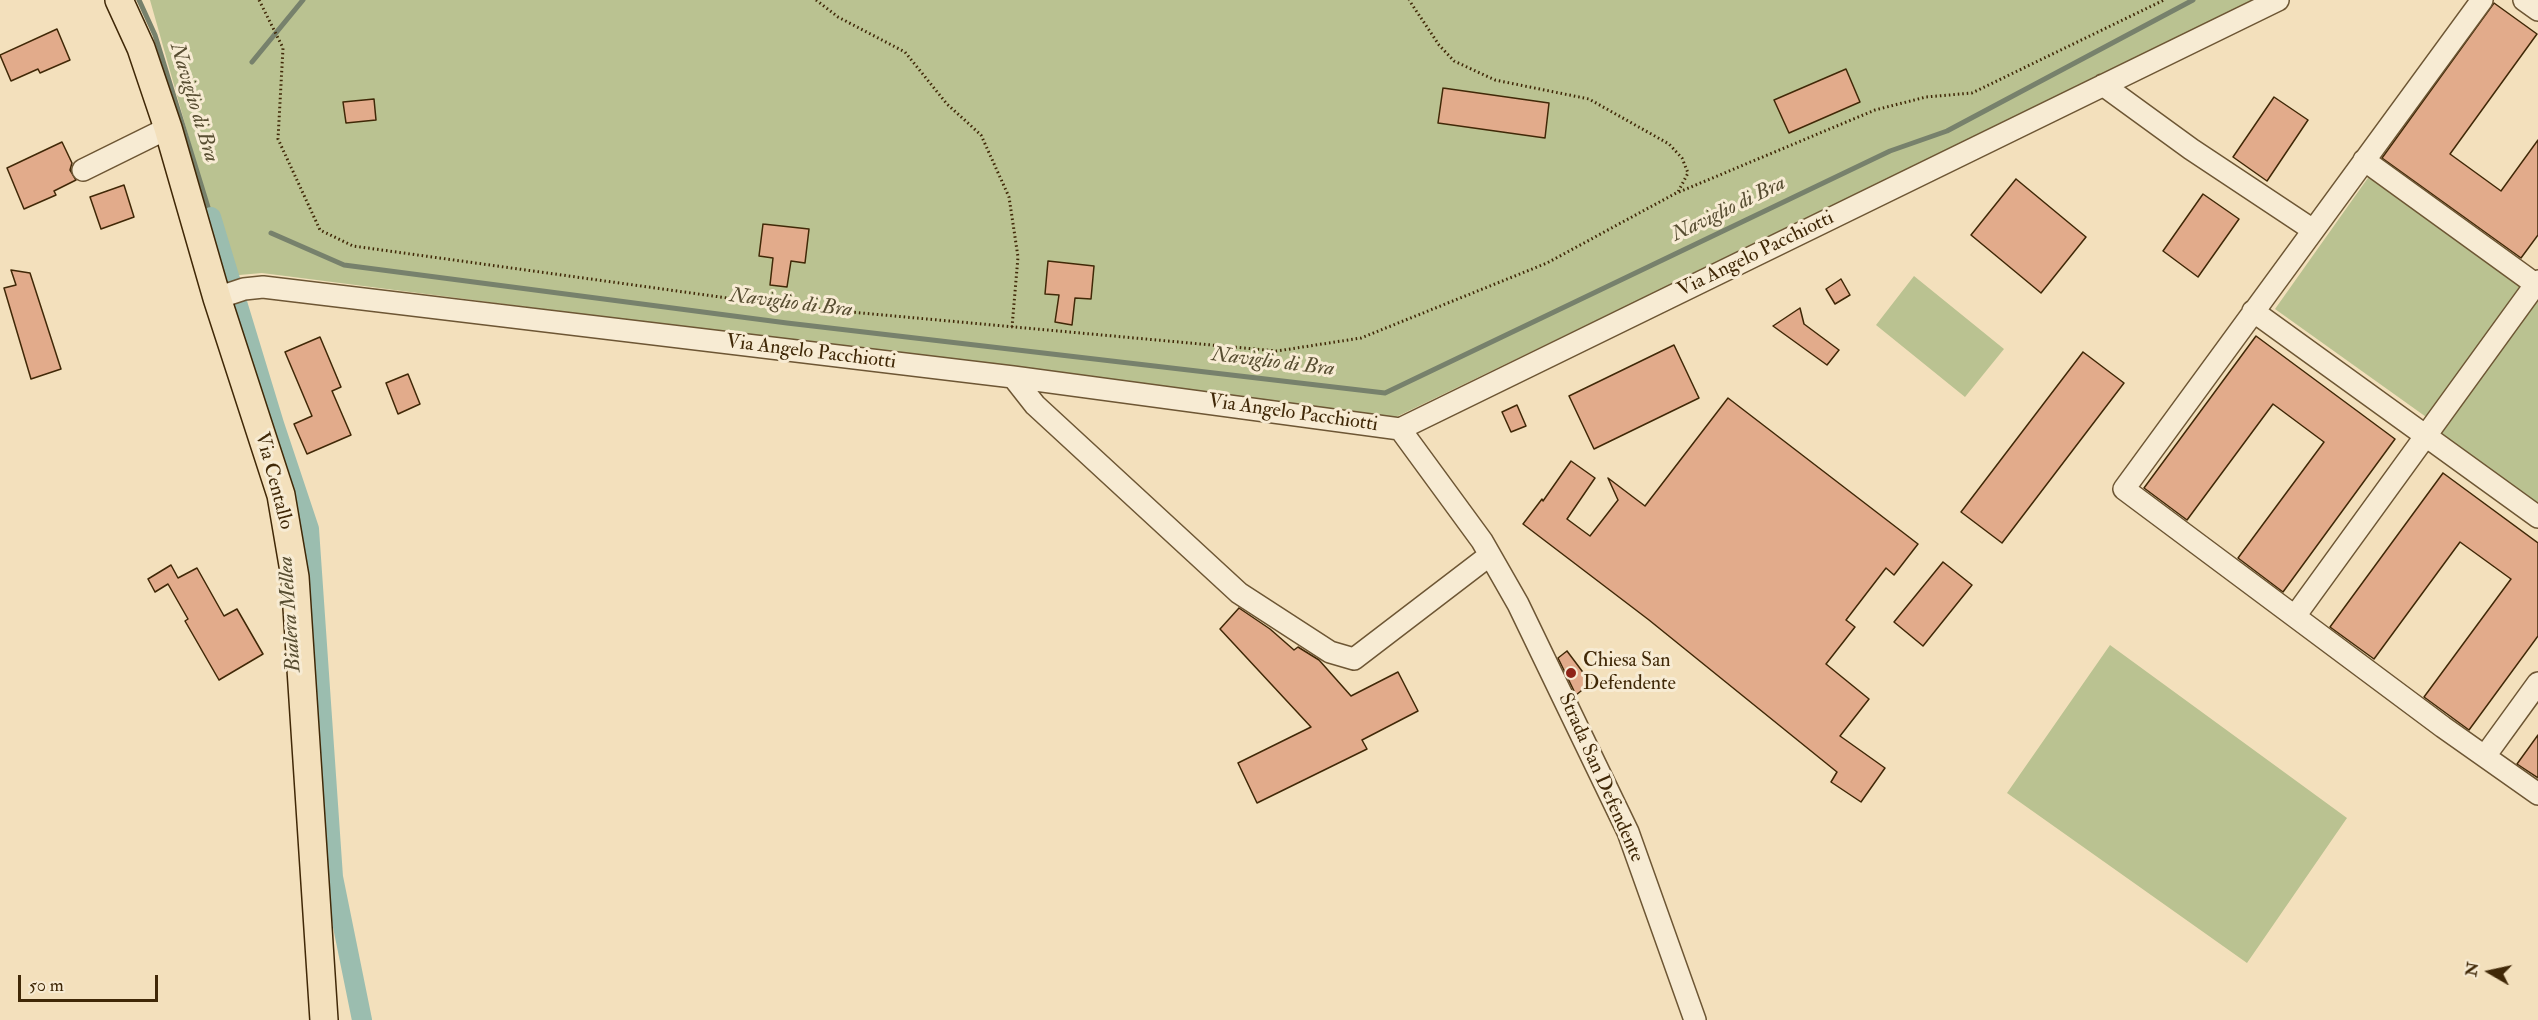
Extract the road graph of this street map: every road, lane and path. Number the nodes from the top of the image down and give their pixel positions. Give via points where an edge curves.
1 (119, 0) edge
2 (259, 0) edge
3 (816, 0) edge
4 (1409, 0) edge
5 (2164, 0) edge
6 (2278, 0) edge
7 (2482, 0) edge
8 (2524, 0) edge
9 (2538, 10) edge
10 (2103, 85) junction
11 (168, 128) junction
12 (2364, 160) junction
13 (83, 170) dead end
14 (1678, 192) junction
15 (2313, 230) junction
16 (2537, 284) edge
17 (229, 294) junction
18 (2253, 311) junction
19 (1012, 327) junction
20 (1013, 377) junction
21 (1400, 429) junction
22 (2426, 435) junction
23 (2538, 517) edge
24 (1490, 555) junction
25 (2295, 615) junction
26 (2538, 683) edge
27 (2485, 756) junction
28 (2538, 794) edge
29 (324, 1020) edge
30 (1695, 1020) edge

1 - 11 main road, Via Centallo via 141,48
2 - 19 path via 283,48 278,139 320,230 353,246 785,306
3 - 19 path via 838,17 905,52 947,104 981,135 1009,197 1018,257
4 - 14 path via 1454,61 1495,80 1589,99 1669,144 1689,173
5 - 14 path via 1972,93 1926,97 1875,110
6 - 10 street, Via Angelo Pacchiotti
7 - 12 street
8 - 9 street
10 - 15 street
10 - 21 street, Via Angelo Pacchiotti
11 - 13 street
11 - 17 main road, Via Centallo
12 - 15 street
12 - 16 street
14 - 19 path via 1547,263 1360,338 1277,351
15 - 18 street
16 - 22 street
17 - 20 street, Via Angelo Pacchiotti via 275,289
17 - 29 main road, Via Centallo via 281,495 295,577
18 - 22 street
18 - 25 street via 2124,489
20 - 21 street, Via Angelo Pacchiotti
20 - 24 street via 1035,405 1239,593 1330,652 1354,659
21 - 24 street, Strada San Defendente
22 - 23 street
22 - 25 street
24 - 30 street, Strada San Defendente via 1518,604 1628,832
25 - 27 street
26 - 27 street
27 - 28 street

